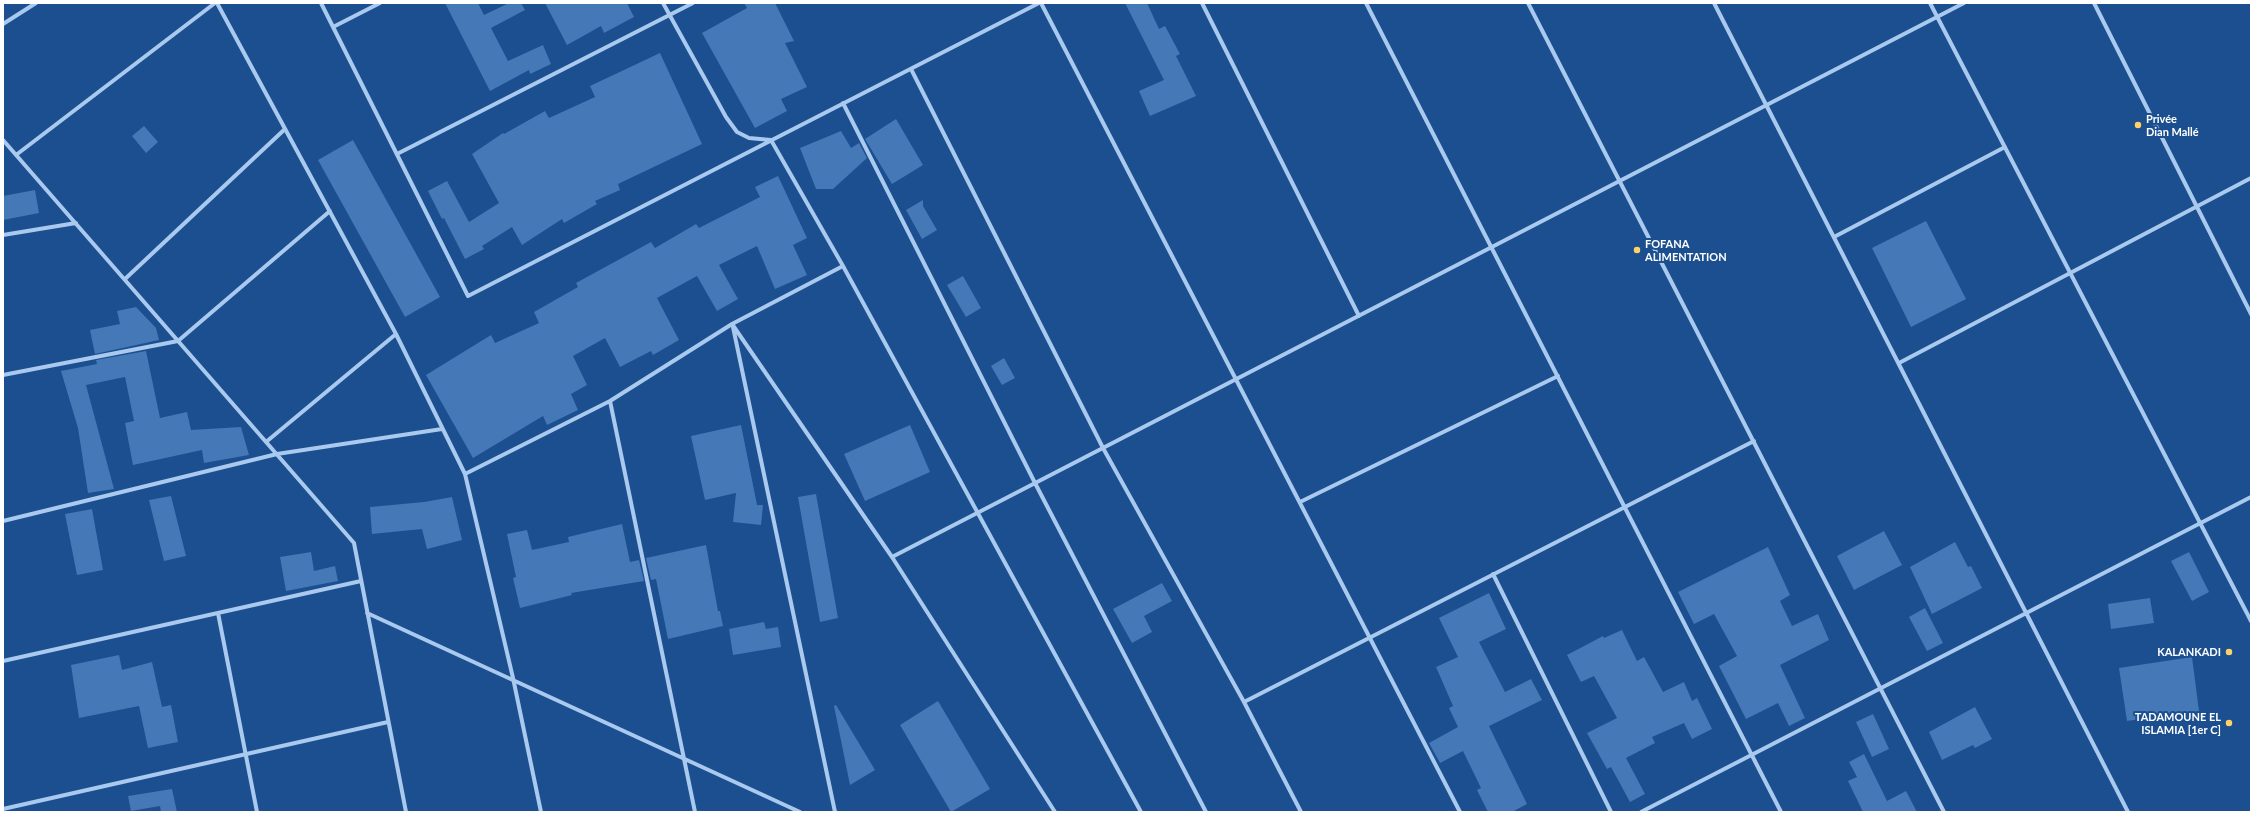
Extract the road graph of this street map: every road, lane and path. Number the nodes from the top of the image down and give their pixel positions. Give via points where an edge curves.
1 (36, 3) edge
2 (216, 3) edge
3 (321, 3) edge
4 (380, 3) edge
5 (663, 3) edge
6 (693, 3) edge
7 (1040, 3) edge
8 (1202, 3) edge
9 (1366, 3) edge
10 (1528, 3) edge
11 (1714, 3) edge
12 (1930, 3) edge
13 (1964, 3) edge
14 (2094, 3) edge
15 (669, 15) junction
16 (1937, 17) junction
17 (3, 24) edge
18 (333, 28) junction
19 (911, 69) junction
20 (843, 104) junction
21 (1766, 105) junction
22 (285, 129) junction
23 (3, 140) edge
24 (771, 140) junction
25 (2005, 147) junction
26 (397, 154) junction
27 (16, 155) junction
28 (2251, 178) edge
29 (1620, 181) junction
30 (2197, 206) junction
31 (330, 212) junction
32 (76, 223) junction
33 (3, 235) edge
34 (1834, 237) junction
35 (1491, 247) junction
36 (843, 266) junction
37 (2070, 273) junction
38 (125, 280) junction
39 (2251, 314) edge
40 (1359, 316) junction
41 (732, 324) junction
42 (396, 334) junction
43 (178, 341) junction
44 (1899, 363) junction
45 (3, 375) edge
46 (1558, 376) junction
47 (1236, 380) junction
48 (610, 401) junction
49 (442, 429) junction
50 (1754, 441) junction
51 (266, 442) junction
52 (1103, 448) junction
53 (277, 454) junction
54 (465, 474) junction
55 (1035, 483) junction
56 (2251, 497) edge
57 (1300, 502) junction
58 (1625, 507) junction
59 (978, 513) junction
60 (3, 521) edge
61 (2200, 523) junction
62 (892, 557) junction
63 (1493, 574) junction
64 (361, 581) junction
65 (218, 613) junction
66 (367, 613) junction
67 (2027, 613) junction
68 (2251, 621) edge
69 (1370, 638) junction
70 (3, 661) edge
71 (513, 678) junction
72 (1881, 688) junction
73 (1244, 702) junction
74 (388, 722) junction
75 (246, 754) junction
76 (1752, 755) junction
77 (684, 758) junction
78 (3, 809) edge
79 (257, 812) edge
80 (406, 812) edge
81 (541, 812) edge
82 (695, 812) edge
83 (800, 812) edge
84 (835, 812) edge
85 (1055, 812) edge
86 (1141, 812) edge
87 (1206, 812) edge
88 (1301, 812) edge
89 (1460, 812) edge
90 (1611, 812) edge
91 (1641, 812) edge
92 (1781, 812) edge
93 (1944, 812) edge
94 (2128, 812) edge

1 - 17 street
2 - 22 street
2 - 27 street
3 - 18 street
4 - 18 street
5 - 15 street
6 - 15 street
7 - 19 street
7 - 47 street
8 - 40 street
9 - 35 street
10 - 29 street
11 - 21 street
12 - 16 street
13 - 16 street
14 - 30 street
15 - 24 street via 737,132 754,139
15 - 26 street
16 - 21 street
16 - 25 street
18 - 26 street
19 - 20 street
19 - 52 street
20 - 24 street
20 - 55 street
21 - 29 street
21 - 34 street
22 - 31 street
22 - 38 street
23 - 27 street
24 - 26 street via 468,296
24 - 36 street
25 - 34 street
25 - 37 street
27 - 32 street
28 - 30 street
29 - 35 street
29 - 50 street
30 - 37 street
30 - 39 street
31 - 42 street
31 - 43 street
32 - 33 street
32 - 38 street
34 - 44 street
35 - 40 street
35 - 46 street
36 - 41 street
36 - 59 street
37 - 44 street
37 - 61 street
38 - 43 street
40 - 47 street
41 - 48 street
41 - 62 street
41 - 84 street
42 - 49 street
42 - 51 street
43 - 45 street
43 - 51 street
44 - 67 street
46 - 57 street
46 - 58 street
47 - 52 street
47 - 57 street
48 - 54 street
48 - 77 street
49 - 53 street
49 - 54 street
50 - 58 street
50 - 72 street
51 - 53 street
52 - 55 street
52 - 73 street
53 - 60 street
53 - 64 street via 354,543
54 - 71 street
55 - 59 street
55 - 87 street
56 - 61 street
57 - 69 street
58 - 63 street
58 - 76 street
59 - 62 street
59 - 86 street
61 - 67 street
61 - 68 street
62 - 85 street
63 - 69 street
63 - 90 street
64 - 65 street
64 - 66 street
65 - 70 street
65 - 75 street
66 - 71 street
66 - 74 street
67 - 72 street
67 - 94 street
69 - 73 street
69 - 89 street
71 - 77 street
71 - 81 street
72 - 76 street
72 - 93 street
73 - 88 street
74 - 75 street
74 - 80 street
75 - 78 street
75 - 79 street
76 - 91 street
76 - 92 street
77 - 82 street
77 - 83 street

